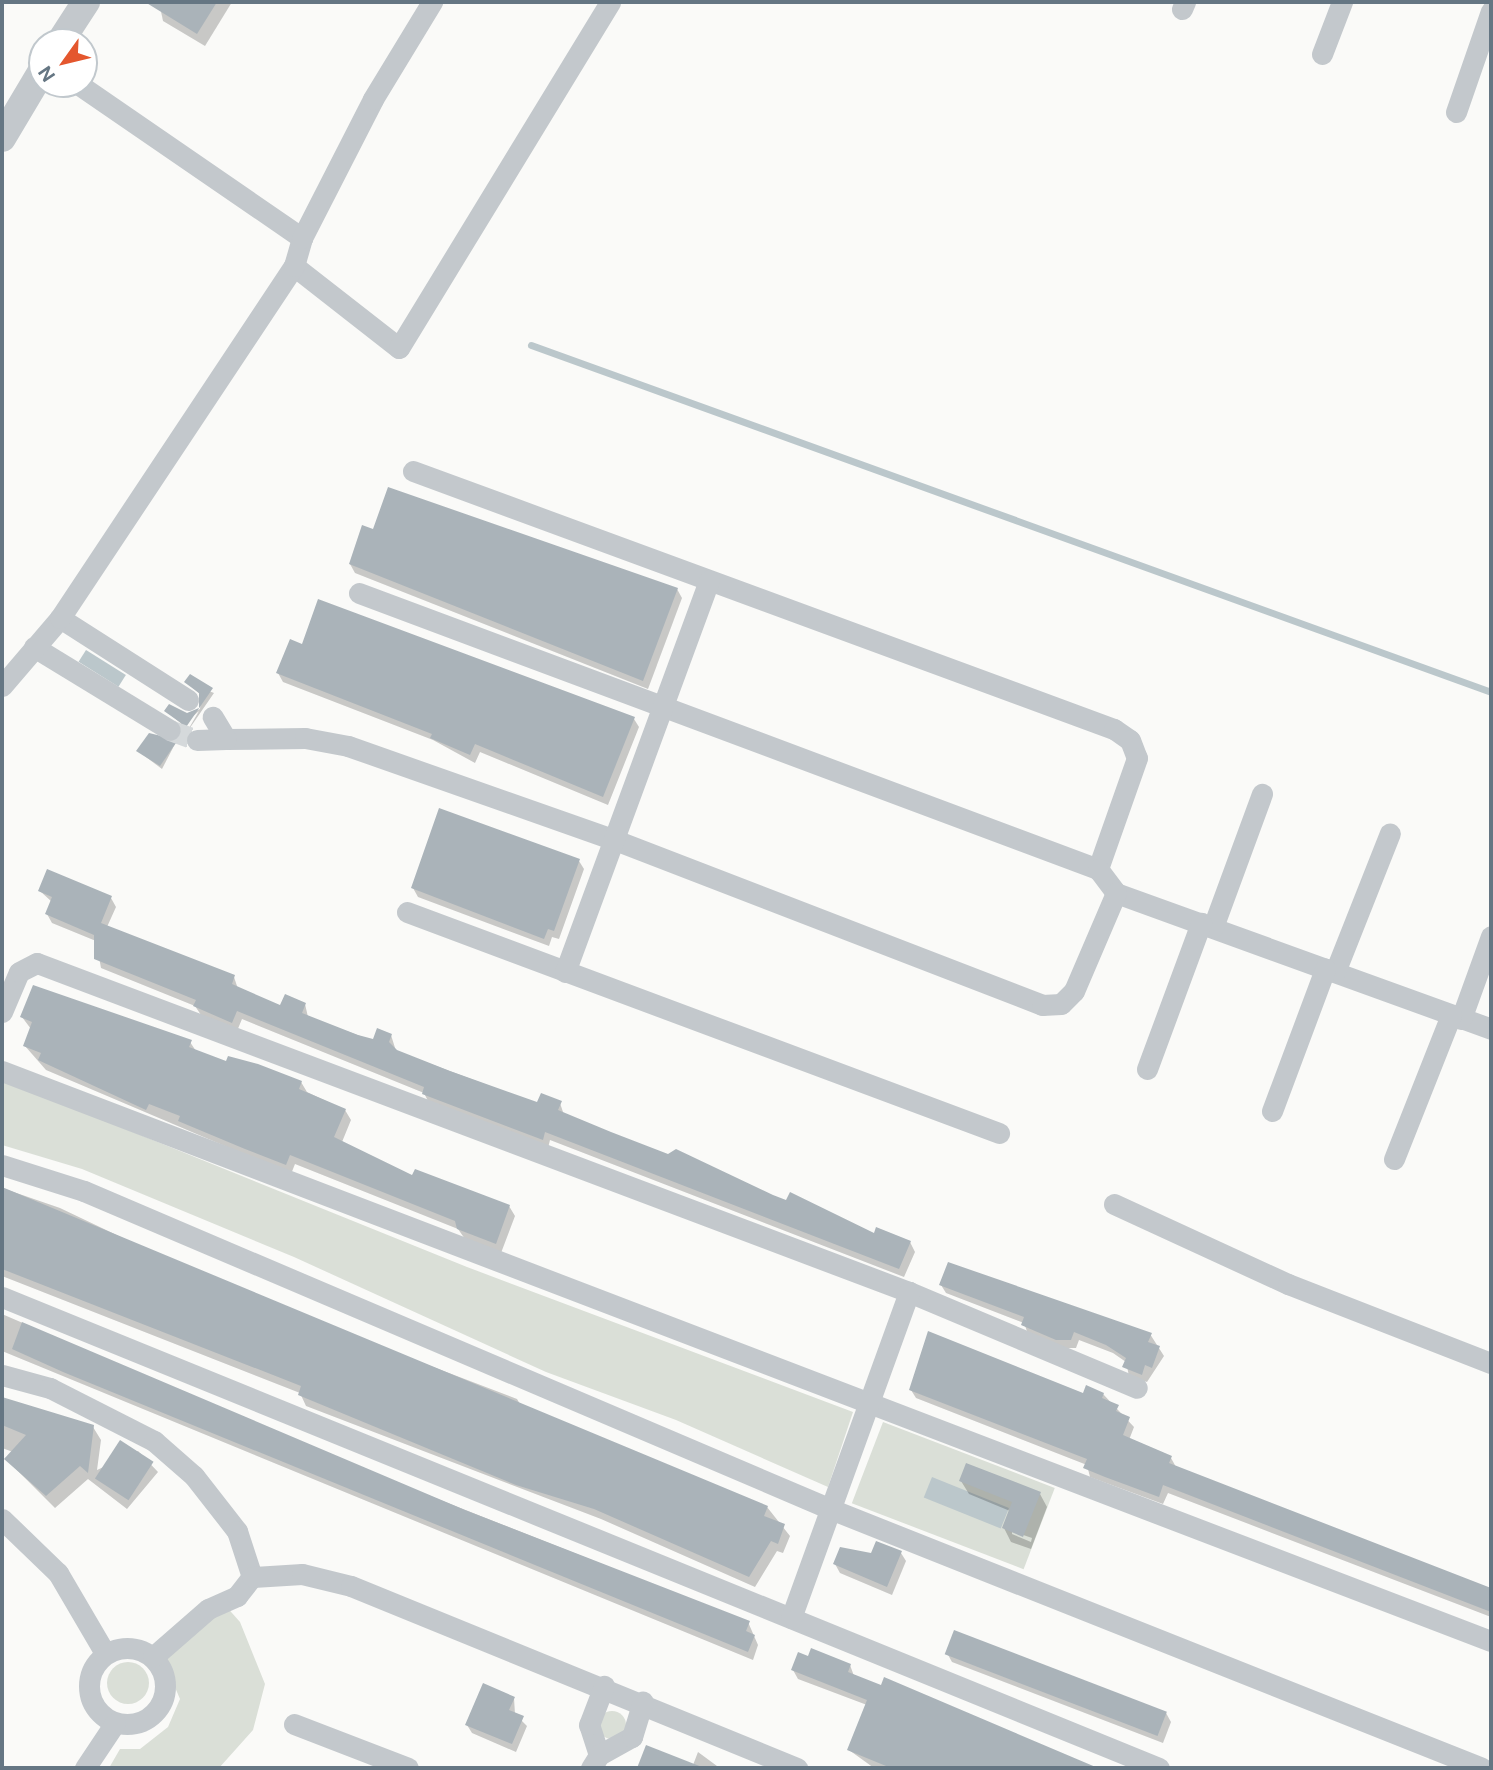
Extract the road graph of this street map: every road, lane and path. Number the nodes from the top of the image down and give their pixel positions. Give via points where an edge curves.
1 (86, 2) edge
2 (432, 2) edge
3 (610, 2) edge
4 (1342, 2) edge
5 (1491, 12) edge
6 (69, 28) edge
7 (1322, 54) dead end
8 (28, 94) edge
9 (98, 98) edge
10 (1456, 112) dead end
11 (2, 138) edge
12 (302, 238) junction
13 (294, 266) junction
14 (413, 471) dead end
15 (709, 581) junction
16 (359, 593) dead end
17 (60, 618) junction
18 (34, 647) junction
19 (2, 686) edge
20 (188, 700) dead end
21 (661, 703) junction
22 (213, 717) dead end
23 (170, 730) tunnel mouth
24 (226, 739) junction
25 (197, 740) tunnel mouth
26 (1262, 794) dead end
27 (1390, 833) dead end
28 (615, 840) junction
29 (1098, 869) junction
30 (1116, 893) junction
31 (407, 912) dead end
32 (1207, 925) junction
33 (1491, 936) edge
34 (1330, 971) junction
35 (565, 972) junction
36 (2, 1012) edge
37 (1456, 1017) junction
38 (1491, 1029) edge
39 (1147, 1069) dead end
40 (2, 1071) edge
41 (1272, 1111) dead end
42 (999, 1133) dead end
43 (1394, 1159) dead end
44 (2, 1165) edge
45 (1114, 1204) dead end
46 (909, 1292) junction
47 (2, 1297) edge
48 (1491, 1363) edge
49 (2, 1375) edge
50 (1137, 1388) dead end
51 (870, 1402) junction
52 (833, 1510) junction
53 (2, 1519) edge
54 (252, 1577) junction
55 (791, 1618) junction
56 (1491, 1641) edge
57 (106, 1653) junction
58 (153, 1657) junction
59 (604, 1686) junction
60 (643, 1702) junction
61 (115, 1723) junction
62 (294, 1724) dead end
63 (595, 1761) edge
64 (85, 1768) edge
65 (408, 1768) edge
66 (797, 1768) edge
67 (1158, 1768) edge
68 (1482, 1768) edge

1 - 6 street
2 - 12 street
3 - 13 street via 399,348
4 - 7 street
5 - 10 street
8 - 11 street
9 - 12 street
12 - 13 street
13 - 17 street
14 - 15 street
15 - 21 street
15 - 29 street via 1130,740 1137,758
16 - 21 street
17 - 18 street
17 - 20 street
18 - 19 street
18 - 23 street
21 - 28 street
21 - 29 street
22 - 24 street
24 - 25 street
24 - 28 street via 330,740
26 - 32 street
27 - 34 street
28 - 30 street via 1042,1005 1061,1004 1074,991
28 - 35 street
29 - 30 street
30 - 32 street
31 - 35 street
32 - 34 street
32 - 39 street
33 - 37 street
34 - 37 street
34 - 41 street
35 - 42 street
36 - 46 street via 19,972 37,963
37 - 38 street
37 - 43 street
40 - 51 street
44 - 52 street via 84,1191
45 - 48 street via 1288,1284
46 - 50 street
46 - 51 street
47 - 55 street
49 - 54 street via 104,1412 154,1441 194,1476 237,1531
51 - 52 street
51 - 56 street
52 - 55 street
52 - 68 street
53 - 57 street via 58,1573
54 - 58 street via 237,1596 208,1609
54 - 59 street via 302,1574 351,1586
55 - 67 street
57 - 58 street via 130,1647
57 - 61 street via 90,1672 90,1697
58 - 61 street via 165,1680 160,1705 141,1722
59 - 60 street
59 - 63 street via 589,1725
60 - 63 street via 632,1737
60 - 66 street
61 - 64 street
62 - 65 street

